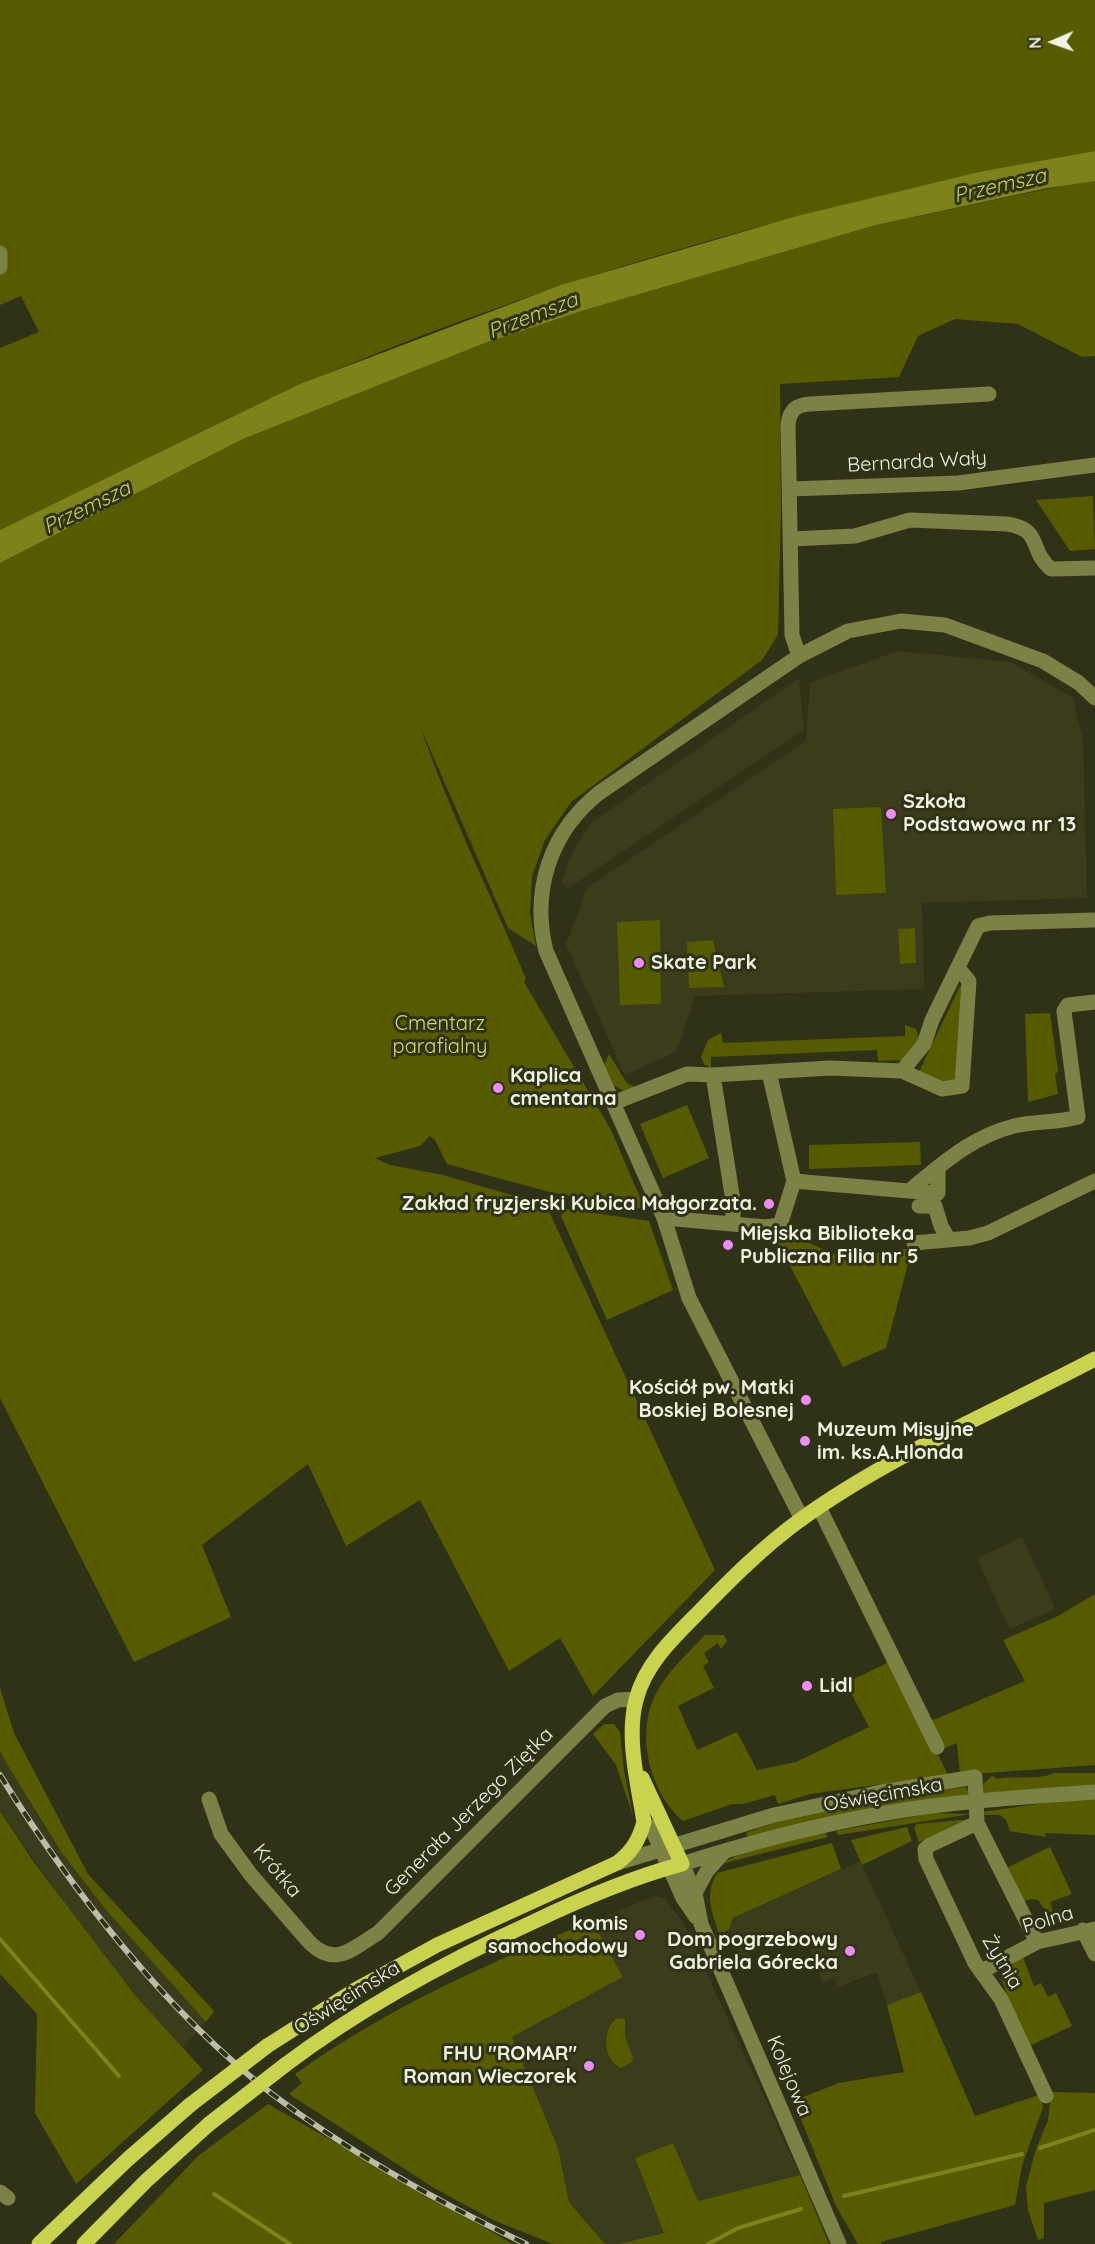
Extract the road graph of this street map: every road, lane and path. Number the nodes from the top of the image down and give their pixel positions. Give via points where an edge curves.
1 (0, 253) edge
2 (0, 267) edge
3 (989, 394) dead end
4 (1095, 465) edge
5 (790, 489) junction
6 (791, 538) junction
7 (1095, 568) edge
8 (799, 656) junction
9 (1093, 692) edge
10 (1095, 920) edge
11 (958, 968) junction
12 (1095, 1002) edge
13 (902, 1071) junction
14 (769, 1072) junction
15 (712, 1076) junction
16 (613, 1103) junction
17 (794, 1181) junction
18 (1095, 1181) edge
19 (919, 1206) dead end
20 (664, 1218) junction
21 (732, 1223) junction
22 (949, 1240) junction
23 (914, 1243) dead end
24 (1095, 1359) edge
25 (819, 1507) junction
26 (802, 1519) junction
27 (636, 1699) junction
28 (937, 1747) dead end
29 (635, 1768) junction
30 (1095, 1791) edge
31 (209, 1799) dead end
32 (976, 1802) junction
33 (644, 1822) junction
34 (978, 1823) junction
35 (668, 1848) junction
36 (725, 1850) junction
37 (617, 1863) junction
38 (676, 1866) junction
39 (695, 1893) junction
40 (701, 1924) junction
41 (1089, 1930) edge
42 (1037, 1942) junction
43 (1095, 1954) edge
44 (330, 1956) joint
45 (982, 1971) junction
46 (1046, 2096) dead end
47 (39, 2244) edge
48 (84, 2244) edge
49 (839, 2244) edge

1 - 2 street
3 - 5 street via 800,405 790,415 788,424
4 - 5 street, Bernarda Wały via 958,483
5 - 6 street
6 - 7 street via 855,536 921,520 1007,524 1023,526 1030,533 1041,561 1051,569
6 - 8 street via 792,635
8 - 9 street via 848,631 901,621 945,625 1043,661
8 - 16 street via 588,802 560,836 550,858 540,896 546,951
10 - 11 street via 978,926
11 - 13 street via 924,1044
11 - 13 street via 969,981 962,1086 942,1089
12 - 17 street via 1068,1005 1064,1011 1078,1116 989,1133 962,1147 909,1191
13 - 14 street via 830,1068
14 - 15 street
14 - 17 street
15 - 16 street via 687,1074
15 - 21 street via 734,1207
16 - 20 street
17 - 21 street via 780,1225
18 - 22 street via 988,1233
19 - 22 street via 936,1206 940,1226
20 - 21 street
20 - 26 street via 689,1298
22 - 23 street
24 - 25 main road via 873,1473
25 - 26 main road
25 - 28 street
26 - 27 main road via 725,1584 671,1641 647,1674
27 - 29 main road
27 - 44 street, Generała Jerzego Ziętka via 618,1700 606,1706 378,1933 348,1951
29 - 33 main road
29 - 35 main road
30 - 32 street, Oświęcimska
31 - 44 street, Krótka via 220,1834 251,1875 310,1943
32 - 34 street
32 - 35 street, Oświęcimska via 975,1777 774,1815
32 - 36 street, Oświęcimska via 885,1813
33 - 35 street
33 - 37 main road, Oświęcimska via 634,1847
34 - 42 street
34 - 45 street, Żytnia via 926,1849 928,1864
35 - 37 street, Oświęcimska
35 - 38 main road
36 - 38 street, Oświęcimska
36 - 39 street
37 - 47 main road, Oświęcimska, bridge via 395,1967 267,2046 190,2105
38 - 39 street, Kolejowa
38 - 40 street, Kolejowa via 683,1898
38 - 48 main road, Oświęcimska, bridge via 574,1902 480,1946 365,2009 209,2124
39 - 40 street, Kolejowa
40 - 49 street, Kolejowa
41 - 42 street, Polna
41 - 43 street
42 - 45 street, Polna
45 - 46 street, Żytnia via 1001,1999

